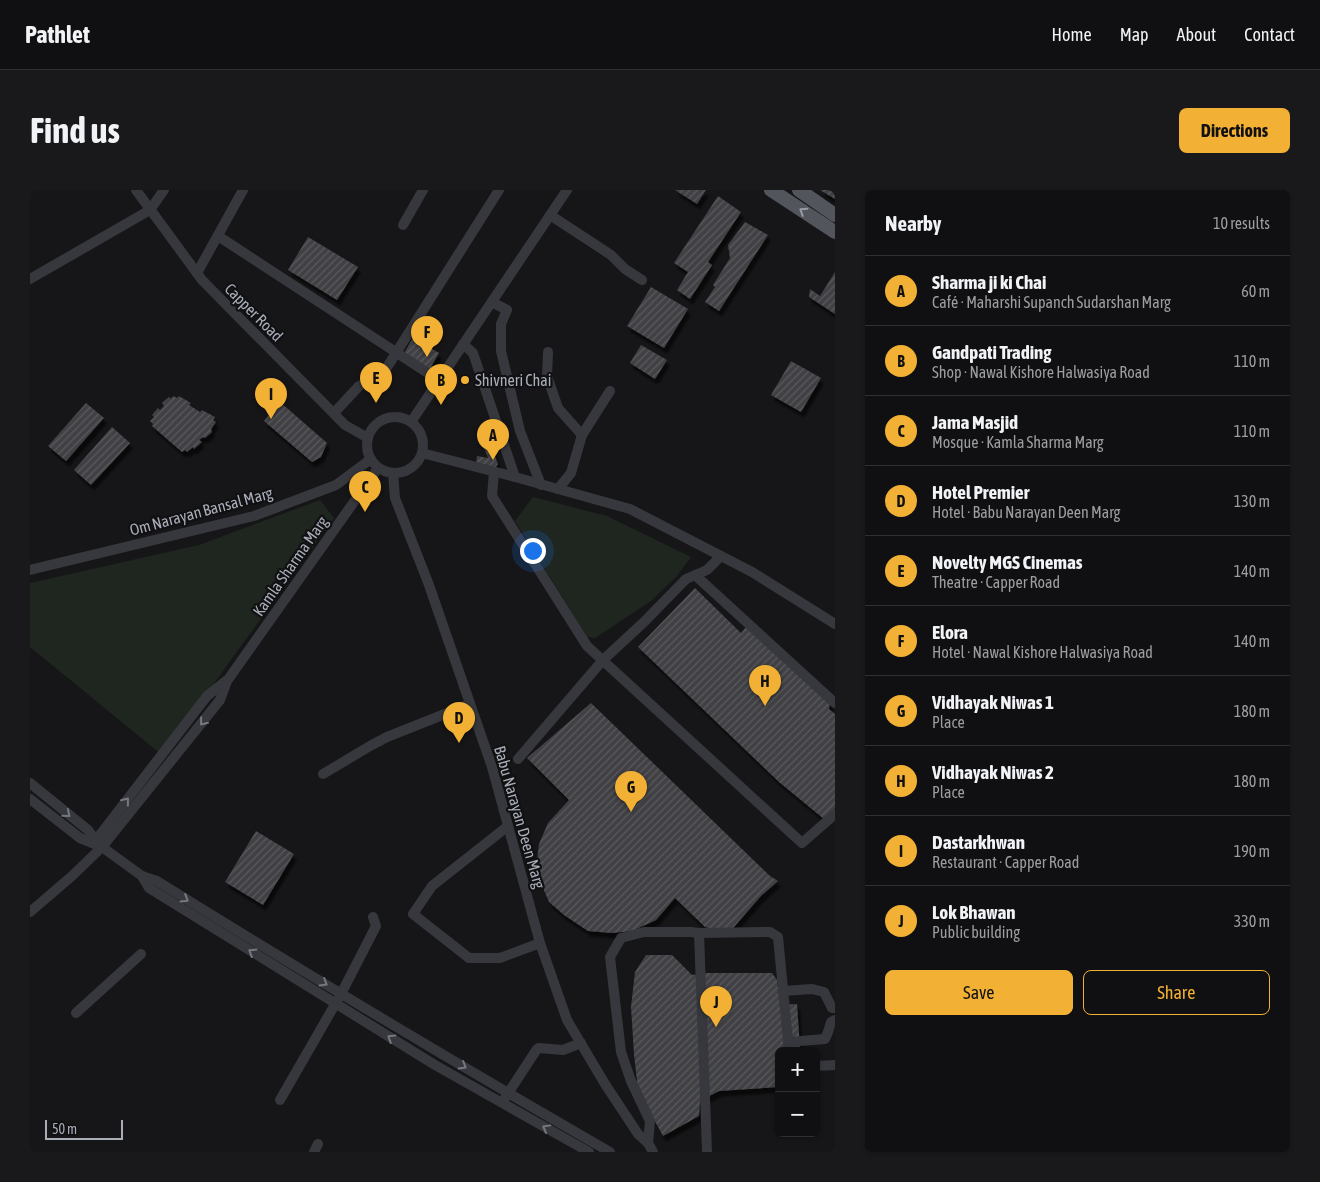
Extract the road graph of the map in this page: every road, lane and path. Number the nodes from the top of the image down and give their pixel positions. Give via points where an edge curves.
1 (136, 190) edge
2 (164, 190) edge
3 (243, 190) edge
4 (423, 190) edge
5 (499, 190) edge
6 (567, 190) edge
7 (771, 190) edge
8 (799, 190) edge
9 (150, 210) junction
10 (550, 214) junction
11 (835, 215) edge
12 (403, 225) dead end
13 (835, 232) edge
14 (218, 236) junction
15 (196, 273) junction
16 (30, 279) edge
17 (642, 280) dead end
18 (492, 302) junction
19 (463, 344) junction
20 (397, 352) junction
21 (548, 352) dead end
22 (440, 381) junction
23 (610, 391) dead end
24 (334, 413) junction
25 (411, 422) junction
26 (582, 435) junction
27 (368, 438) junction
28 (422, 453) junction
29 (371, 459) junction
30 (378, 468) junction
31 (494, 472) junction
32 (393, 473) junction
33 (515, 477) junction
34 (541, 484) junction
35 (558, 489) junction
36 (721, 556) junction
37 (30, 570) edge
38 (695, 575) junction
39 (835, 624) edge
40 (603, 660) junction
41 (227, 681) junction
42 (835, 703) edge
43 (470, 704) junction
44 (160, 757) junction
45 (518, 759) dead end
46 (169, 764) junction
47 (323, 774) dead end
48 (30, 783) edge
49 (30, 799) edge
50 (835, 814) edge
51 (508, 826) junction
52 (99, 844) junction
53 (30, 912) edge
54 (373, 917) dead end
55 (699, 933) junction
56 (540, 944) junction
57 (142, 954) dead end
58 (784, 991) junction
59 (338, 999) junction
60 (835, 1008) edge
61 (76, 1013) dead end
62 (835, 1020) edge
63 (418, 1039) junction
64 (581, 1043) junction
65 (788, 1046) edge
66 (411, 1050) junction
67 (835, 1065) edge
68 (820, 1066) edge
69 (508, 1093) junction
70 (280, 1100) dead end
71 (502, 1103) junction
72 (651, 1147) edge
73 (589, 1152) edge
74 (610, 1152) edge
75 (707, 1152) edge

1 - 9 street, Capper Road
2 - 9 street
3 - 14 street
4 - 12 street
5 - 20 street
6 - 10 street
13 -> 7 main road
8 - 11 main road
9 - 15 street, Capper Road
9 - 16 street
10 - 17 street via 612,255
10 - 18 street
14 - 15 street
14 - 20 street
15 - 24 street, Capper Road
18 - 19 street
18 - 34 street via 507,310 501,324 501,351 520,431
19 - 22 street
19 - 33 street via 472,353
20 - 22 street
20 - 24 street via 384,372 359,386
21 - 26 street via 547,376 558,408
22 - 25 street
23 - 26 street
24 - 27 street, Capper Road
25 - 27 street via 393,417 382,420
25 - 28 street via 424,442
26 - 35 street via 571,473
27 - 29 street
28 - 31 street
28 - 32 street via 411,469
29 - 30 street
29 - 37 street, Om Narayan Bansal Marg via 336,485 254,516
30 - 32 street
30 - 41 street, Kamla Sharma Marg
31 - 33 street
31 - 40 street via 492,496 587,646
32 - 43 street, Babu Narayan Deen Marg via 395,498
33 - 34 street
34 - 35 street
35 - 36 street via 630,509
36 - 38 street via 707,570
36 - 39 street
38 - 40 street via 686,579
38 - 42 street
40 - 45 street
40 - 50 street via 802,843
41 - 44 street, Kamla Sharma Marg via 208,696
41 -> 46 street, Kamla Sharma Marg via 220,700
43 - 47 street via 387,737
43 - 51 street, Babu Narayan Deen Marg
44 - 46 street
52 -> 44 street, Kamla Sharma Marg
46 - 52 street, Kamla Sharma Marg
48 -> 52 street via 88,830
49 - 52 street via 80,838
51 - 56 street, Babu Narayan Deen Marg
51 - 56 street via 432,886 413,914 469,958 500,958
52 - 53 street via 72,876
52 - 59 street via 142,876 149,888
54 - 59 street via 376,926
55 - 58 street via 770,932 778,937
55 - 72 street via 644,932 620,938 610,957 621,1052 630,1081 650,1121
55 - 75 street
56 - 64 street, Babu Narayan Deen Marg via 567,1020
57 - 61 street
58 - 60 street via 812,989 824,992
58 - 65 street
59 - 63 street
66 -> 59 street
59 - 70 street
62 - 65 street via 831,1022 825,1039
63 - 66 street
63 -> 69 street
64 - 69 street via 562,1050 537,1049
64 - 72 street, Babu Narayan Deen Marg via 638,1134
66 - 71 street
67 - 68 street
69 - 71 street
69 - 74 street
73 -> 71 street

